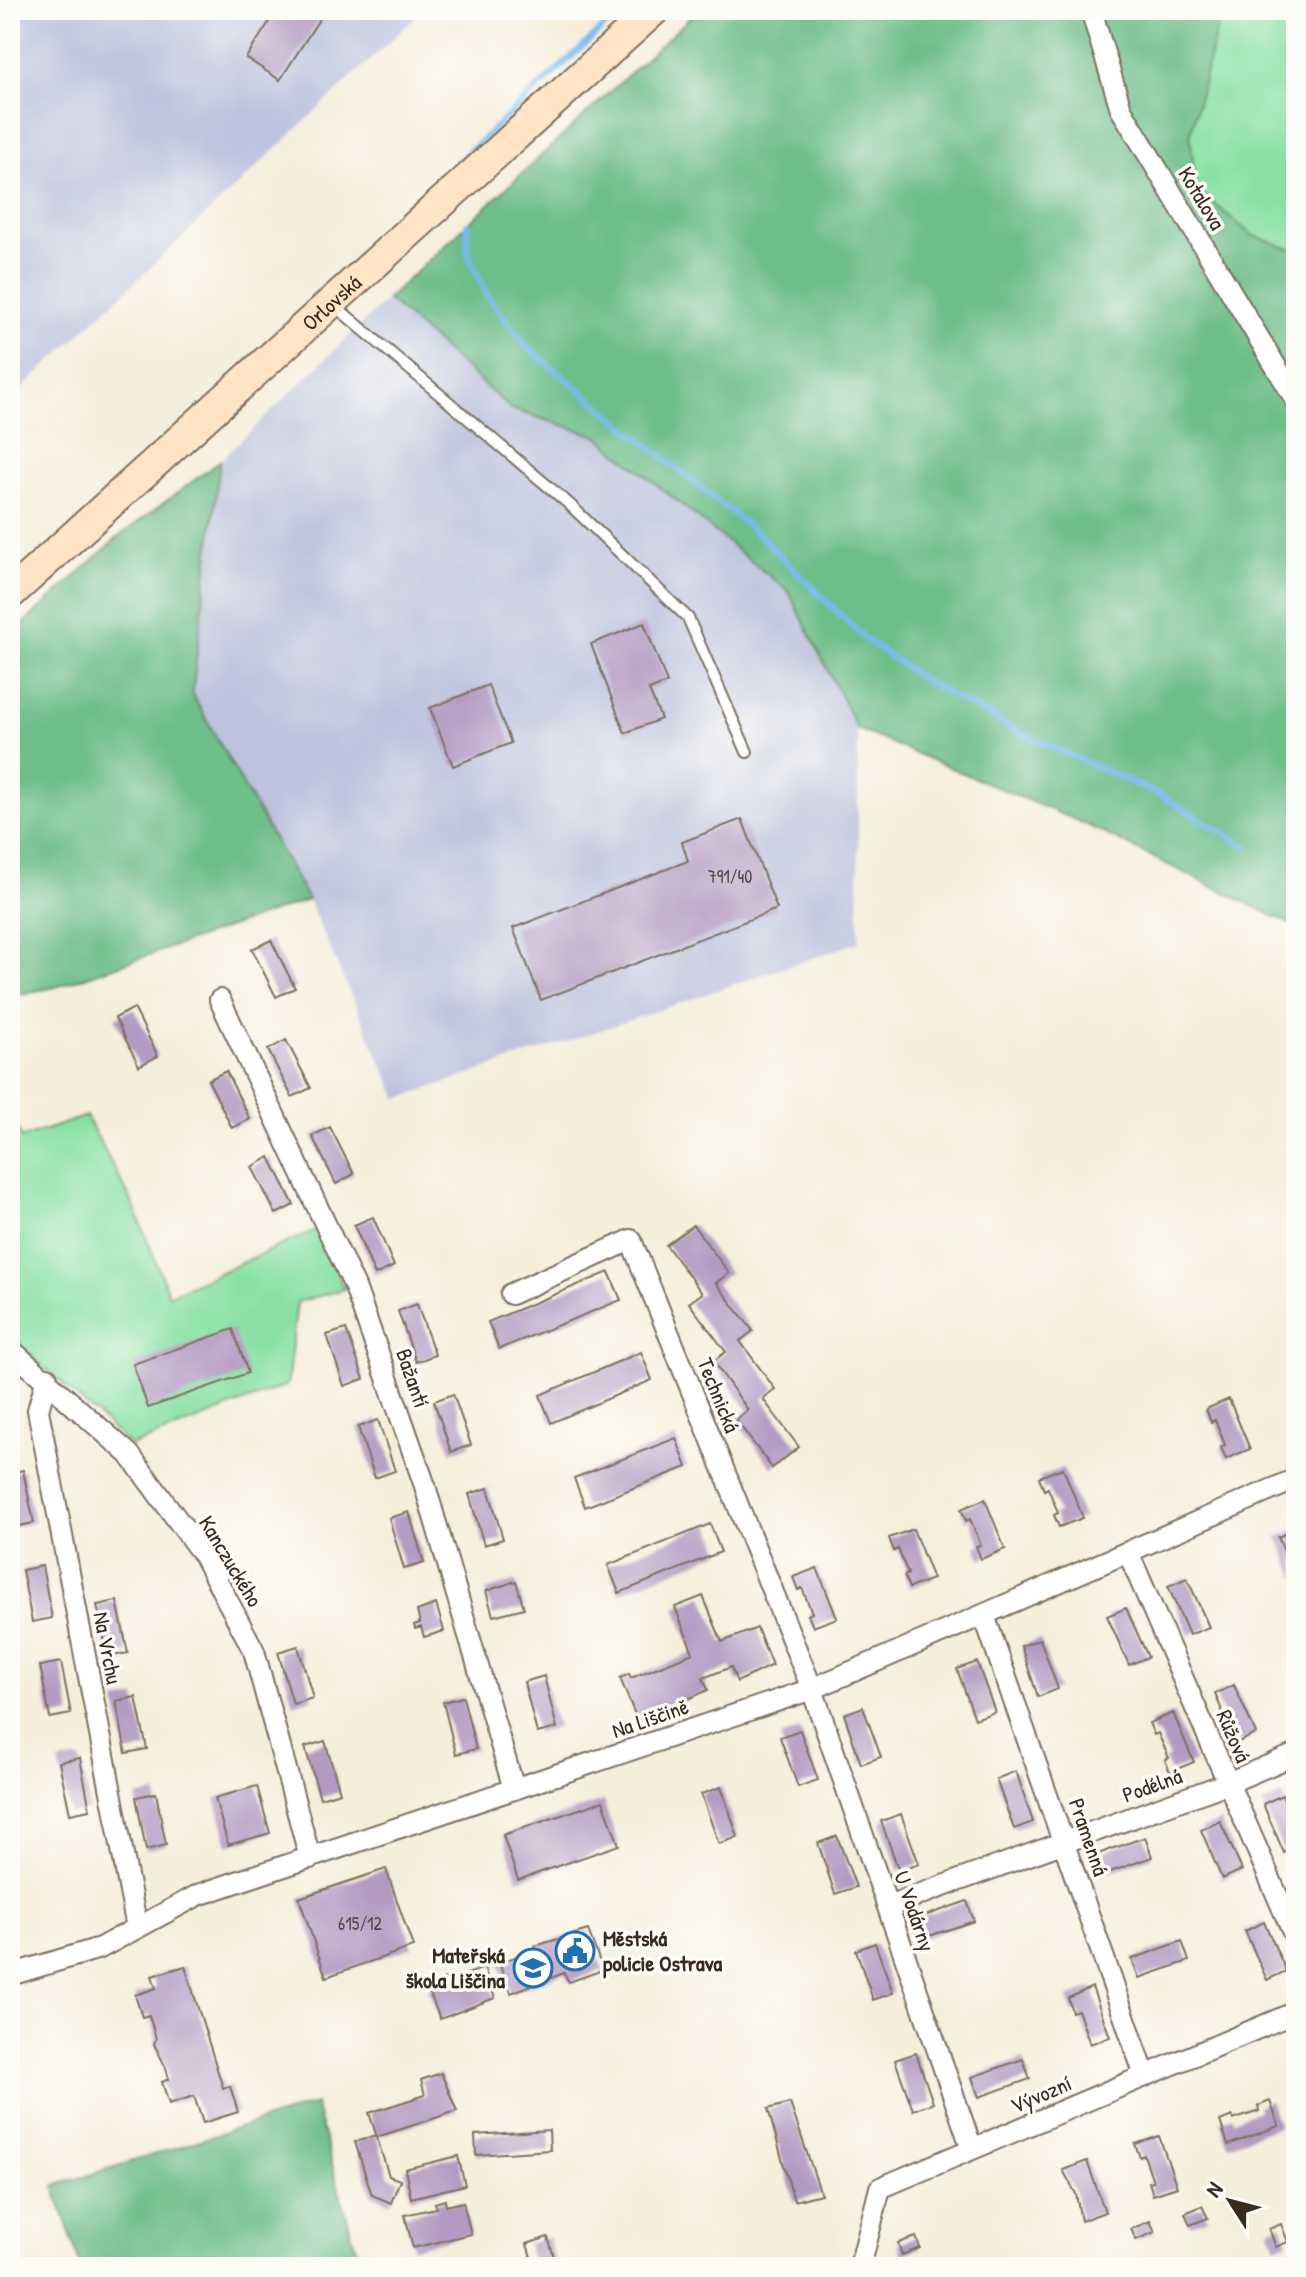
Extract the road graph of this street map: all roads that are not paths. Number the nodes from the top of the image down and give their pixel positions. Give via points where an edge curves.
1 (654, 10) edge
2 (1091, 10) edge
3 (333, 304) junction
4 (1296, 400) edge
5 (10, 594) edge
6 (747, 752) dead end
7 (220, 1000) dead end
8 (511, 1294) dead end
9 (10, 1349) edge
10 (47, 1378) junction
11 (1296, 1479) edge
12 (1128, 1552) junction
13 (984, 1615) junction
14 (812, 1689) junction
15 (1296, 1754) edge
16 (1228, 1783) junction
17 (514, 1789) junction
18 (1066, 1842) junction
19 (310, 1858) junction
20 (888, 1906) junction
21 (137, 1928) junction
22 (1296, 1939) edge
23 (10, 1975) edge
24 (1296, 2012) edge
25 (1145, 2076) junction
26 (972, 2149) junction
27 (860, 2267) edge

1 - 3 main road, Orlovská
2 - 4 street, Kotalova via 1121,109
3 - 5 main road, Orlovská
3 - 6 lane via 569,504 688,618
7 - 17 street, Bažantí via 355,1287 425,1486
8 - 14 street, Technická via 631,1240
9 - 10 street, Kanczuckého
10 - 19 street, Kanczuckého via 129,1454 204,1556 254,1651
10 - 21 street, Na Vrchu via 38,1410
11 - 12 street, Na Liščině
12 - 13 street, Na Liščině
12 - 16 street, Růžová
13 - 14 street, Na Liščině
13 - 18 street, Pramenná
14 - 17 street, Na Liščině
14 - 20 street, U Vodárny
15 - 16 street, Podélná
16 - 18 street, Podélná
16 - 22 street, Růžová
17 - 19 street, Na Liščině
18 - 20 street, Podélná
18 - 25 street, Pramenná
19 - 21 street, Na Liščině via 198,1895
20 - 26 street, U Vodárny
21 - 23 street, Na Liščině via 100,1948
24 - 25 street, Vývozní
25 - 26 street, Vývozní
26 - 27 street, Vývozní via 880,2188

